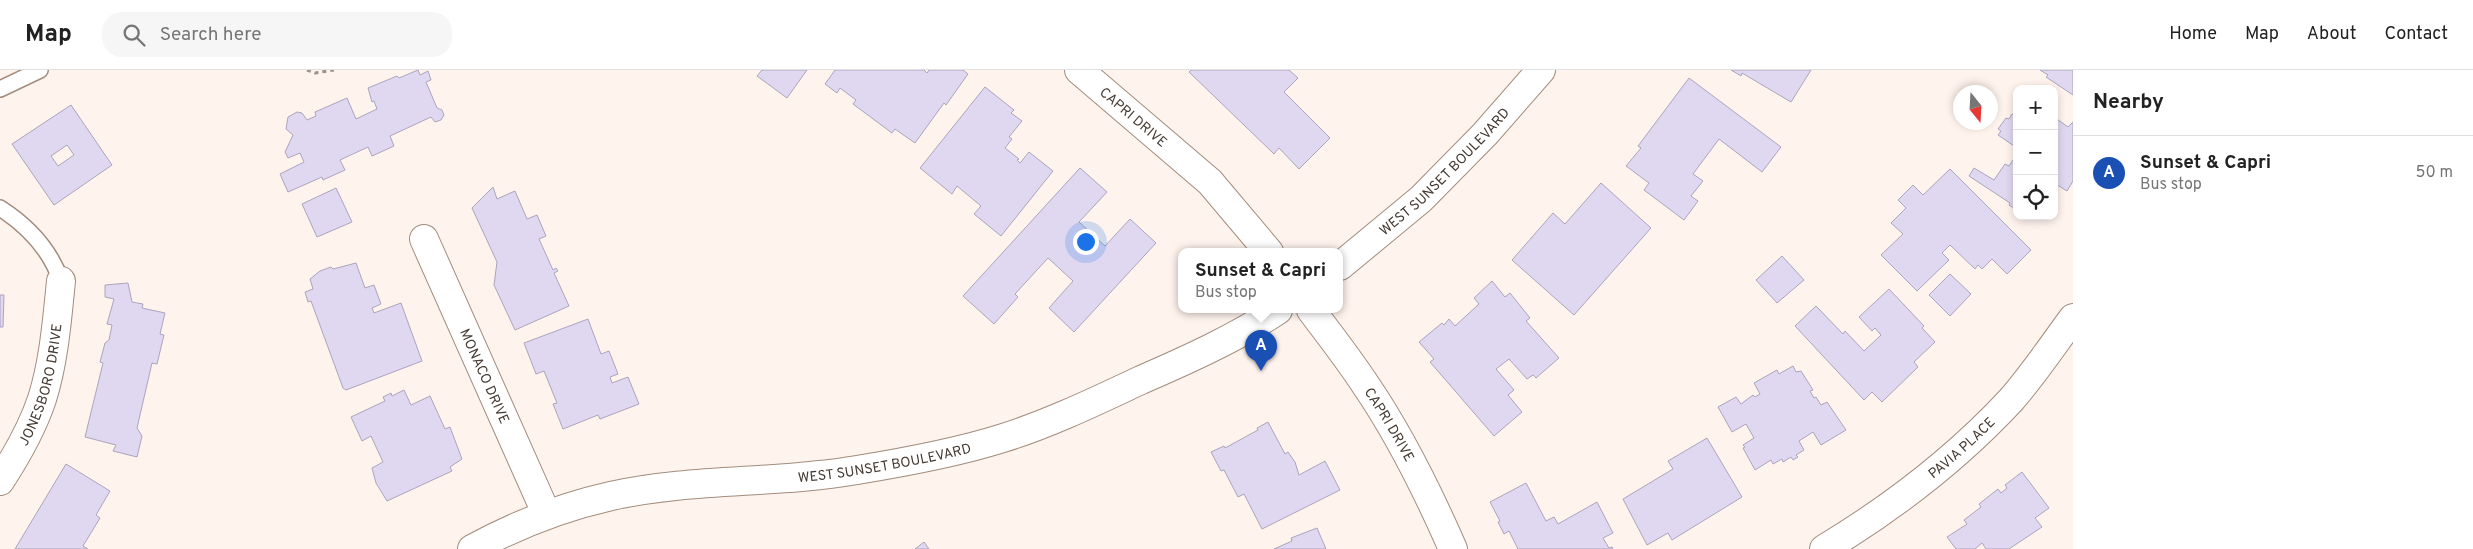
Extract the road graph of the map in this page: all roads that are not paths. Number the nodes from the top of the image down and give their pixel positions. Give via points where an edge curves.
1 (40, 70) edge
2 (1079, 70) edge
3 (1541, 70) edge
4 (0, 90) edge
5 (0, 208) edge
6 (424, 239) dead end
7 (1266, 248) edge
8 (1343, 264) edge
9 (61, 280) joint
10 (1273, 313) edge
11 (1313, 313) edge
12 (2073, 318) edge
13 (0, 481) edge
14 (546, 513) junction
15 (502, 542) edge
16 (472, 549) edge
17 (1453, 549) edge
18 (1824, 549) edge

1 - 4 lane
2 - 7 street, CAPRI DRIVE via 1210,182
3 - 8 street, WEST SUNSET BOULEVARD via 1485,134 1421,199
5 - 9 lane via 18,220 42,246 55,262
6 - 14 street, MONACO DRIVE
9 - 13 street, JONESBORO DRIVE via 54,345 42,399 22,447
10 - 14 street, WEST SUNSET BOULEVARD via 1171,367 1004,438 855,471 612,495
11 - 17 street, CAPRI DRIVE via 1365,384 1399,439
12 - 18 street, PAVIA PLACE via 2011,399 1944,465
14 - 15 street, WEST SUNSET BOULEVARD
15 - 16 street, WEST SUNSET BOULEVARD

